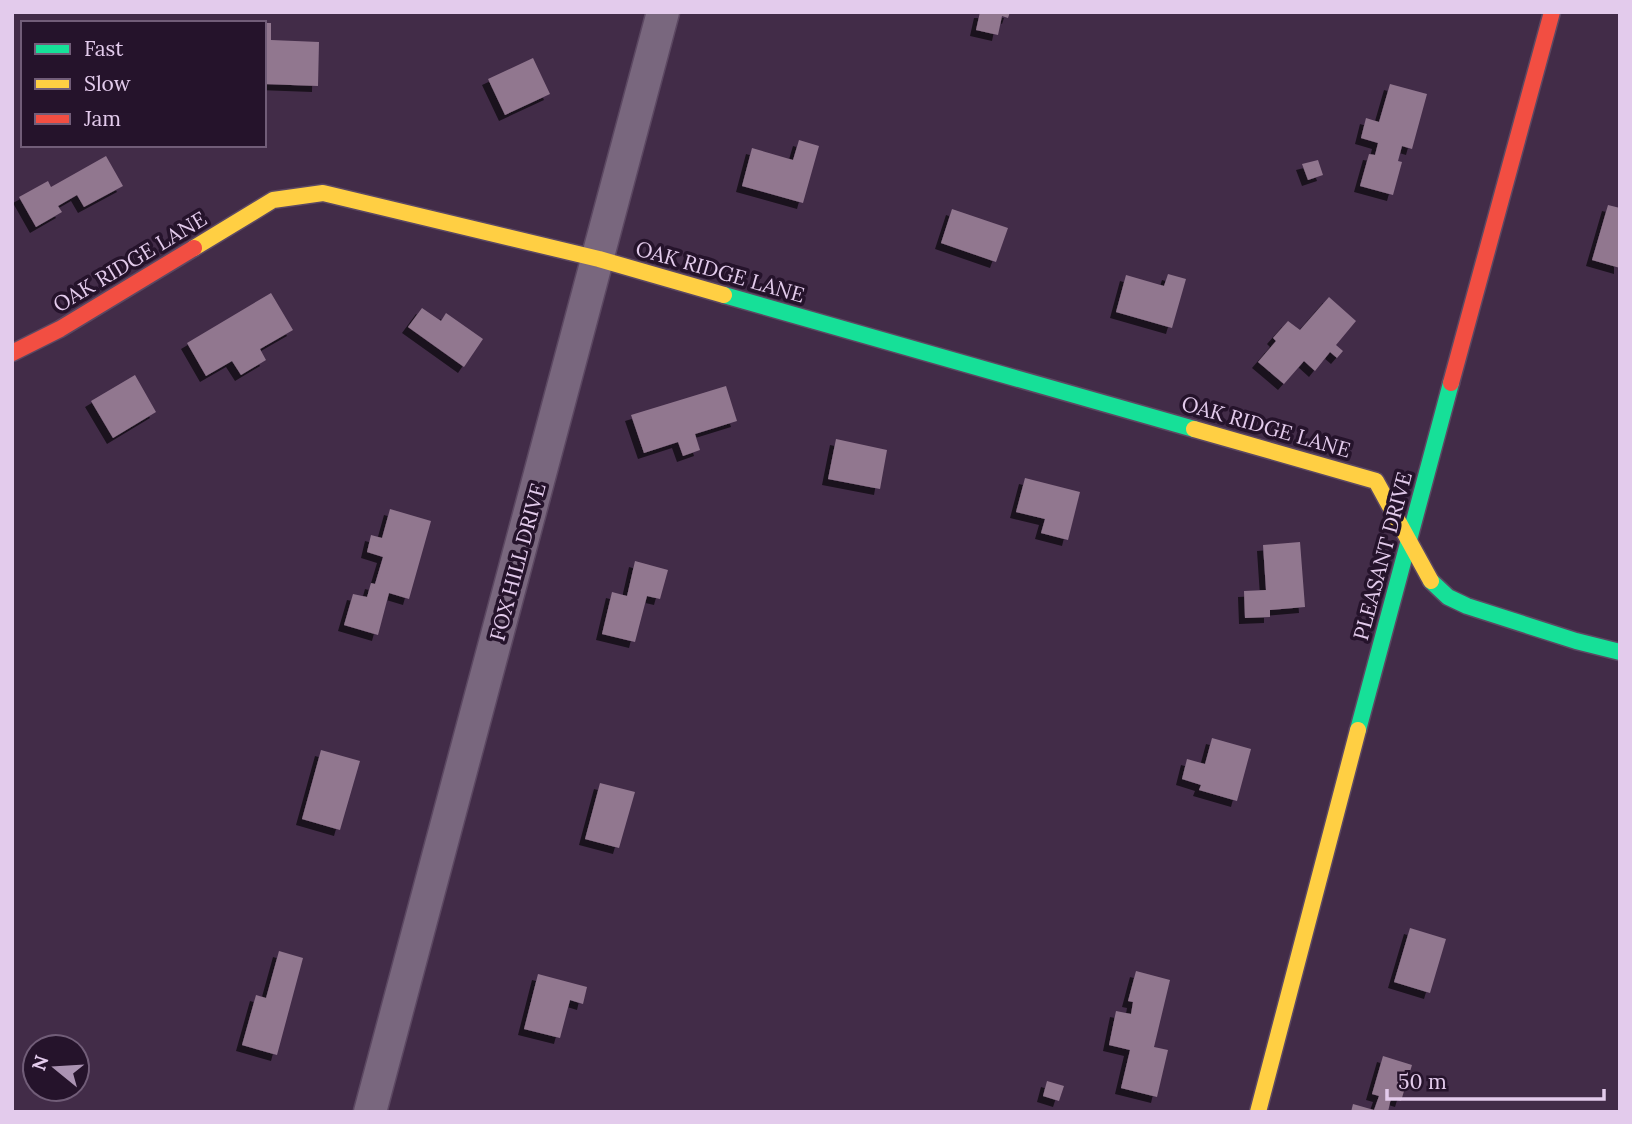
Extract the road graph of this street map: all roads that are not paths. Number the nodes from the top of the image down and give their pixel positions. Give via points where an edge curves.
1 (663, 12) edge
2 (1552, 12) edge
3 (599, 259) junction
4 (12, 352) edge
5 (1408, 541) junction
6 (1620, 652) edge
7 (370, 1112) edge
8 (1258, 1112) edge

1 - 3 street, FOX HILL DRIVE
2 - 5 street, PLEASANT DRIVE
3 - 4 street, OAK RIDGE LANE via 323,193 273,200 60,329
3 - 5 street, OAK RIDGE LANE via 1376,481
3 - 7 street, FOX HILL DRIVE
5 - 6 street, OAK RIDGE LANE via 1430,581 1448,597
5 - 8 street, PLEASANT DRIVE

